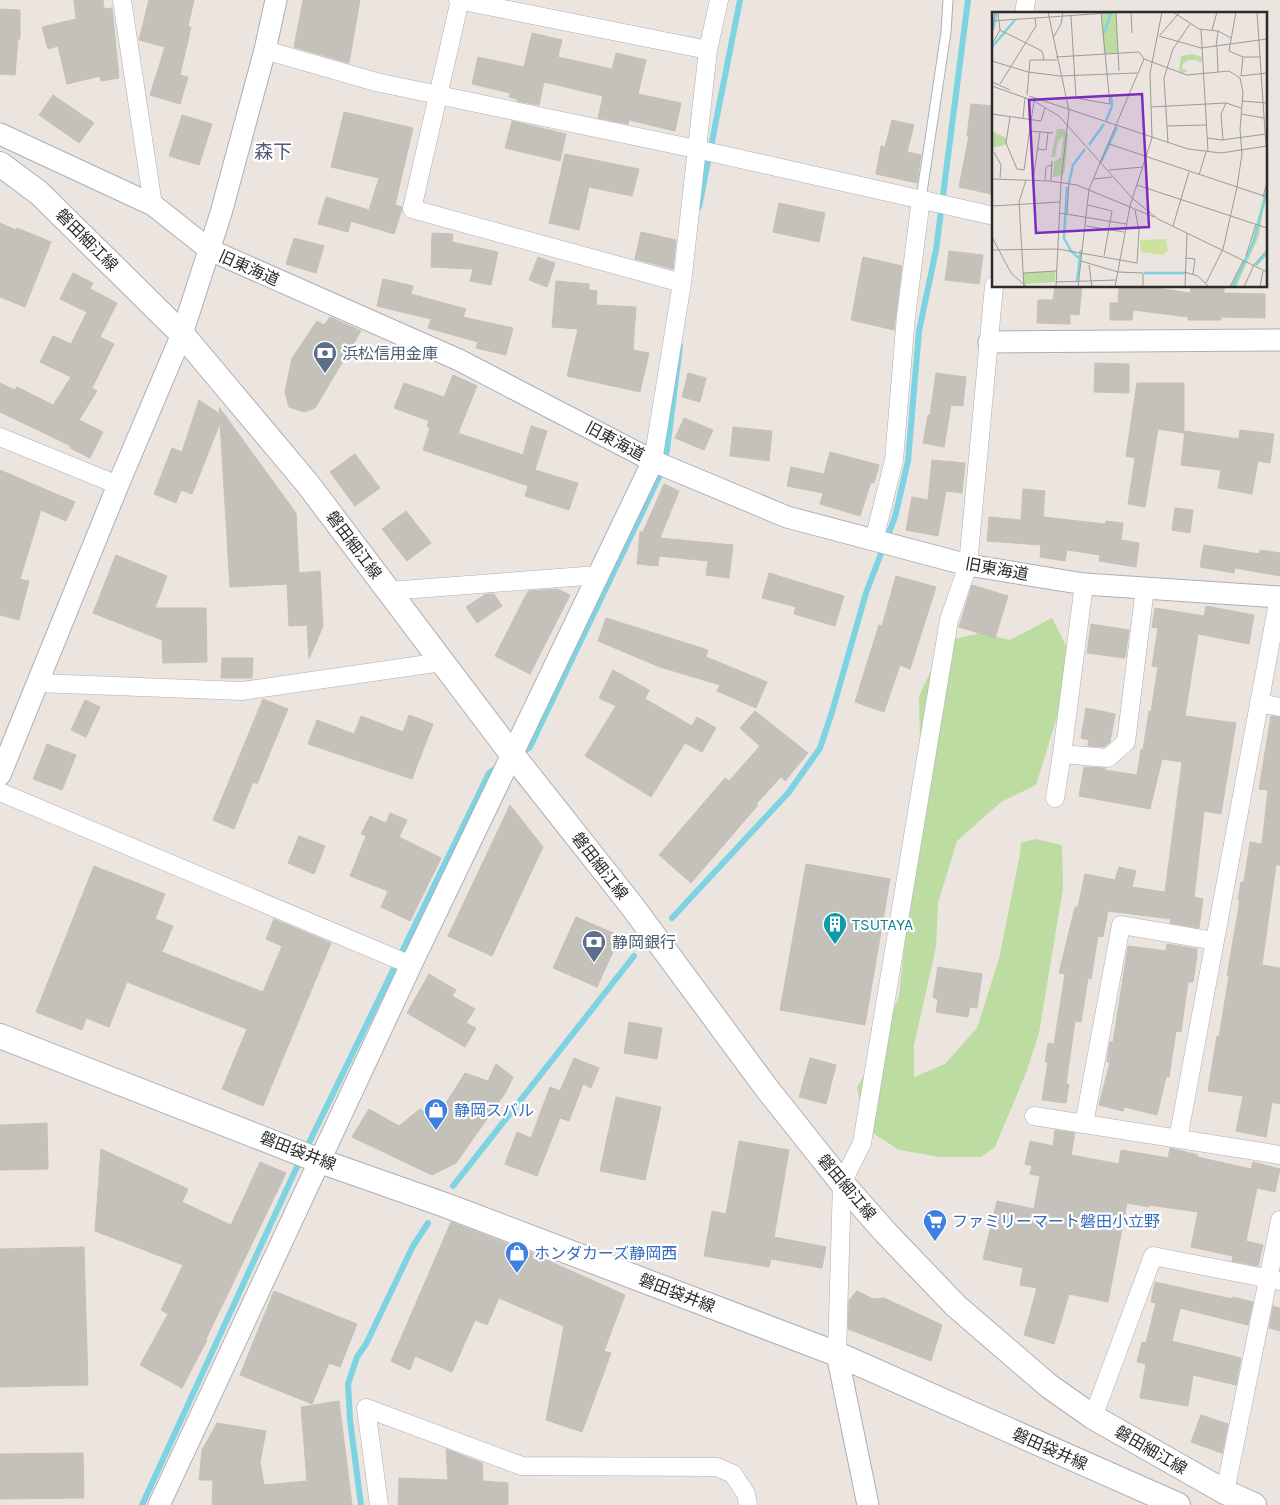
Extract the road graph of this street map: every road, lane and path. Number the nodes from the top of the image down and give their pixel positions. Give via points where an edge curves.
1 (122, 0) edge
2 (276, 0) edge
3 (459, 0) edge
4 (719, 0) edge
5 (948, 0) edge
6 (265, 50) junction
7 (708, 50) junction
8 (438, 95) junction
9 (0, 134) edge
10 (696, 149) junction
11 (0, 164) edge
12 (921, 199) junction
13 (153, 205) junction
14 (992, 216) edge
15 (210, 250) junction
16 (682, 283) junction
17 (994, 288) edge
18 (182, 334) junction
19 (1280, 340) edge
20 (989, 342) junction
21 (0, 437) edge
22 (653, 461) junction
23 (118, 485) junction
24 (883, 543) junction
25 (968, 565) junction
26 (598, 575) junction
27 (1084, 584) junction
28 (1145, 588) junction
29 (389, 591) junction
30 (1280, 596) edge
31 (442, 662) junction
32 (38, 683) junction
33 (1259, 703) junction
34 (1280, 707) edge
35 (511, 753) junction
36 (1062, 754) junction
37 (0, 776) edge
38 (0, 792) edge
39 (1055, 798) dead end
40 (1214, 941) junction
41 (410, 965) junction
42 (0, 1036) edge
43 (1034, 1116) dead end
44 (1084, 1124) junction
45 (1178, 1138) junction
46 (1280, 1155) edge
47 (320, 1161) junction
48 (842, 1183) junction
49 (1280, 1220) edge
50 (1274, 1280) edge
51 (837, 1354) junction
52 (1093, 1417) junction
53 (1224, 1492) junction
54 (159, 1505) edge
55 (379, 1505) edge
56 (748, 1505) edge
57 (868, 1505) edge
58 (1178, 1505) edge
59 (1254, 1505) edge

1 - 13 street
2 - 6 street
3 - 7 street
3 - 8 street
4 - 7 street
5 - 12 lane
6 - 8 street via 376,82
6 - 15 street
7 - 10 street
8 - 10 street
8 - 16 street via 412,209
9 - 13 street, 旧東海道
10 - 12 street
10 - 16 street
11 - 18 main road, 磐田細江線 via 39,193
12 - 14 street
12 - 24 street
13 - 15 street, 旧東海道
15 - 18 street
15 - 22 street, 旧東海道 via 459,360
16 - 22 street
17 - 20 street
18 - 23 street
18 - 29 main road, 磐田細江線 via 307,483
19 - 20 street
20 - 25 street
21 - 23 street
22 - 24 street, 旧東海道 via 787,517
22 - 26 street
23 - 32 street
24 - 25 street, 旧東海道
25 - 27 street, 旧東海道
25 - 48 street via 949,620 862,1143
26 - 29 street
26 - 35 street
27 - 28 street, 旧東海道
27 - 36 street
28 - 30 street, 旧東海道
28 - 36 street via 1126,742 1108,758
29 - 31 main road, 磐田細江線
30 - 33 street
31 - 32 street via 242,691
31 - 35 main road, 磐田細江線
32 - 37 street
33 - 34 street
33 - 40 street
35 - 41 street
35 - 48 main road, 磐田細江線 via 632,906 762,1082
36 - 39 street
38 - 41 street
40 - 44 street via 1121,925
40 - 45 street
41 - 47 street
42 - 47 main road, 磐田袋井線
43 - 44 street
44 - 45 street
45 - 46 street
47 - 51 main road, 磐田袋井線 via 454,1208
47 - 54 street
48 - 51 street
48 - 52 main road, 磐田細江線 via 956,1306 1049,1386
49 - 50 street
50 - 52 street via 1153,1256
50 - 53 street
51 - 57 street
51 - 58 main road, 磐田袋井線
52 - 53 main road, 磐田細江線
53 - 59 main road, 磐田細江線
55 - 56 street via 366,1408 522,1466 717,1468 733,1474 746,1494

